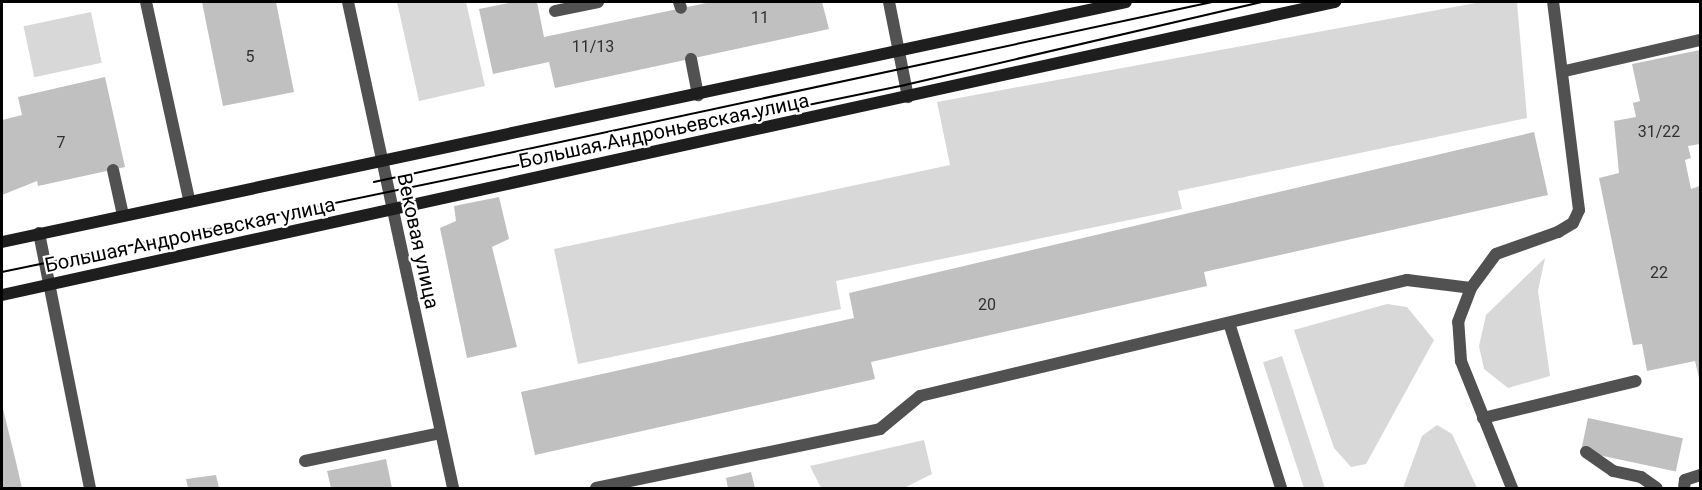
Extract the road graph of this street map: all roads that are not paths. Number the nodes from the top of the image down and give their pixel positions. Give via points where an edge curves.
1 (146, 2) edge
2 (348, 2) edge
3 (598, 2) edge
4 (889, 2) edge
5 (1126, 2) edge
6 (1335, 2) edge
7 (1552, 2) edge
8 (555, 11) dead end
9 (1701, 40) edge
10 (898, 52) junction
11 (691, 59) dead end
12 (1565, 71) junction
13 (698, 95) junction
14 (908, 97) junction
15 (380, 161) junction
16 (113, 170) dead end
17 (189, 200) junction
18 (392, 211) junction
19 (123, 215) junction
20 (39, 233) junction
21 (2, 242) edge
22 (48, 285) junction
23 (1471, 288) junction
24 (2, 295) edge
25 (1230, 326) junction
26 (1636, 381) dead end
27 (1484, 418) junction
28 (440, 433) junction
29 (1586, 452) dead end
30 (305, 461) dead end
31 (1701, 475) edge
32 (90, 489) edge
33 (453, 489) edge
34 (596, 489) edge
35 (1281, 489) edge
36 (1512, 489) edge
37 (1657, 489) edge
38 (1684, 489) edge

1 - 17 street
2 - 15 street, Вековая улица
3 - 8 street
4 - 10 street
5 - 10 street, Большая Андроньевская улица
6 - 14 street, Большая Андроньевская улица
7 - 12 street
9 - 12 street
10 - 13 street, Большая Андроньевская улица
10 - 14 street
11 - 13 street
12 - 23 street via 1579,210 1573,222 1558,232 1496,254
13 - 15 street, Большая Андроньевская улица
14 - 18 street, Большая Андроньевская улица
15 - 17 street, Большая Андроньевская улица
15 - 18 street, Вековая улица
16 - 19 street
17 - 19 street, Большая Андроньевская улица
18 - 22 street, Большая Андроньевская улица
18 - 28 street, Вековая улица
19 - 20 street, Большая Андроньевская улица
20 - 21 street, Большая Андроньевская улица
20 - 22 street
22 - 24 street, Большая Андроньевская улица
22 - 32 street
23 - 25 street via 1407,280
23 - 27 street via 1458,322 1461,361
25 - 34 street via 920,396 880,429
25 - 35 street
26 - 27 street
27 - 36 street
28 - 30 street
28 - 33 street, Вековая улица
29 - 37 street via 1613,471 1641,477
31 - 38 street via 1685,480

